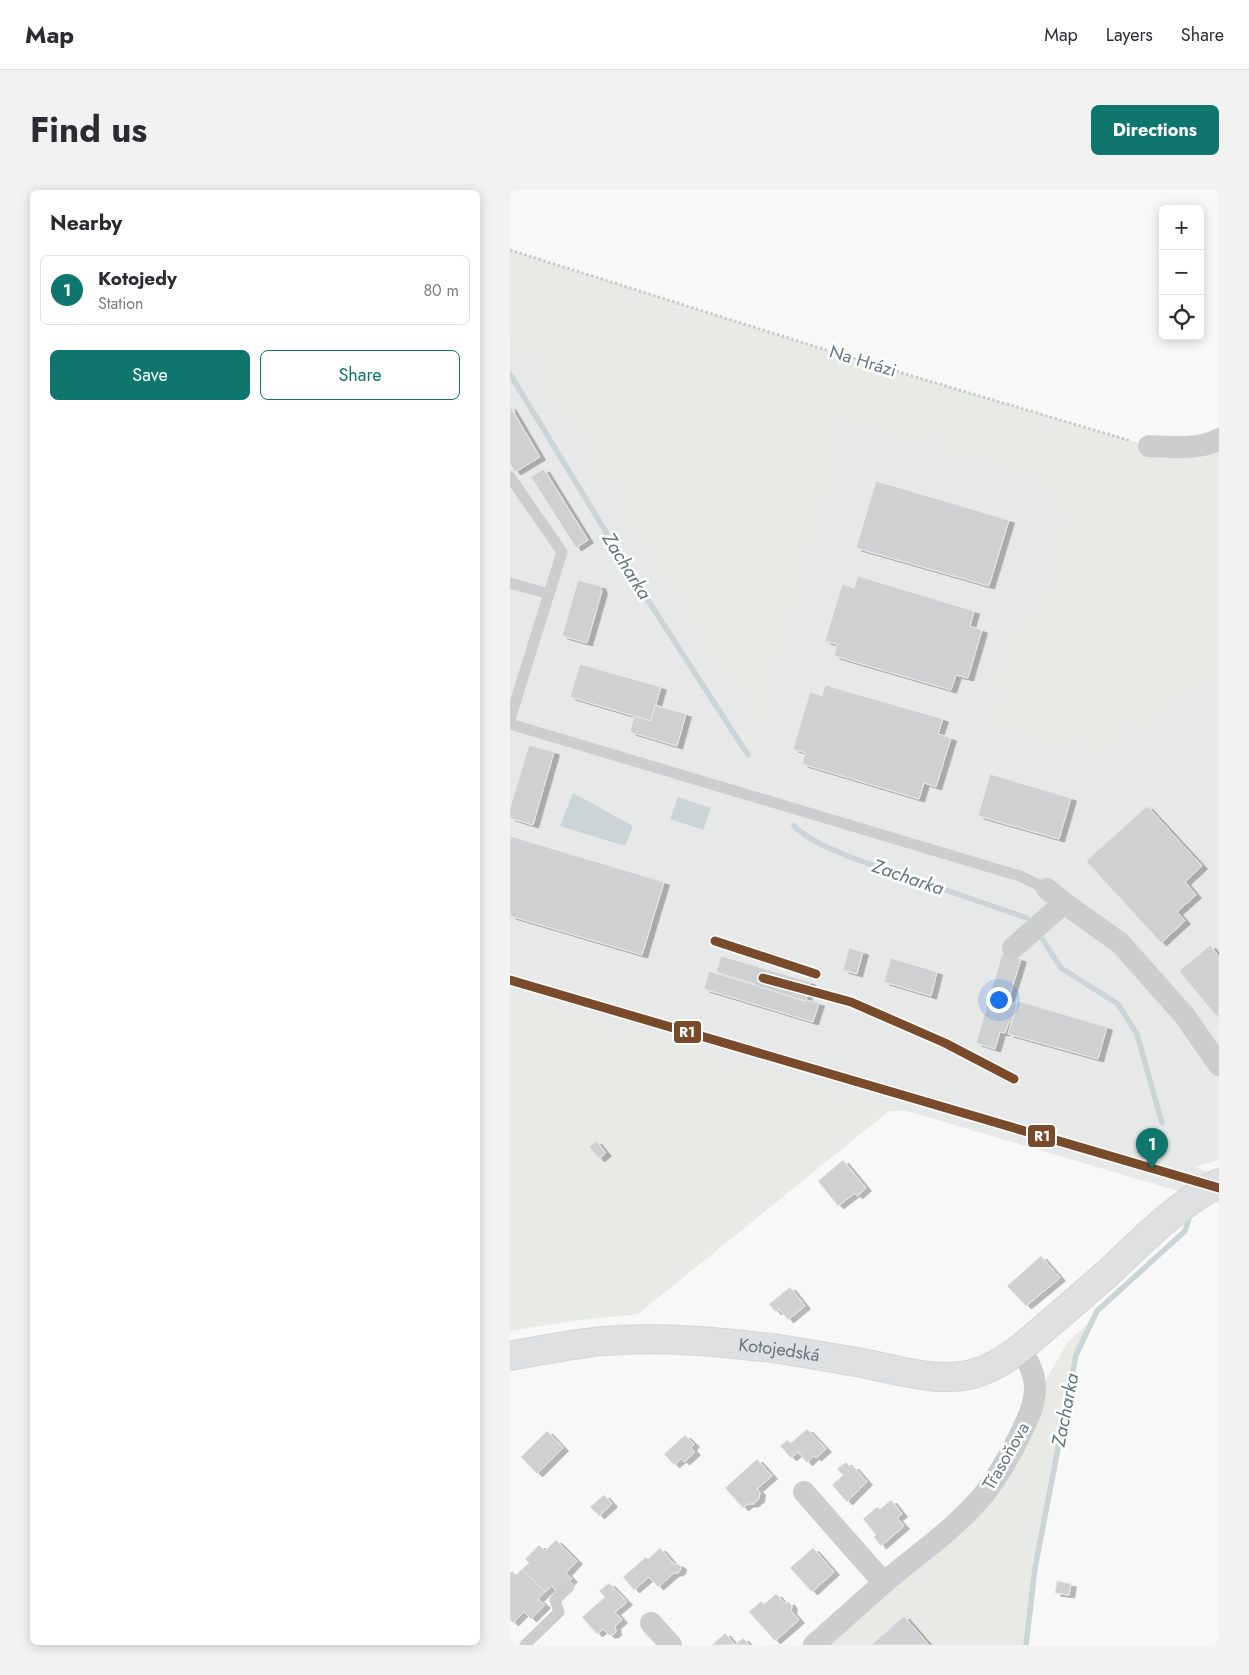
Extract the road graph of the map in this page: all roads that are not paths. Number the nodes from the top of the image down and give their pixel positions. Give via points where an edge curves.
1 (1219, 439) edge
2 (1149, 446) road end
3 (510, 477) edge
4 (510, 583) edge
5 (549, 594) junction
6 (510, 718) edge
7 (510, 724) edge
8 (1056, 896) junction
9 (1013, 948) dead end
10 (1219, 1065) edge
11 (1219, 1183) edge
12 (1029, 1341) junction
13 (510, 1356) edge
14 (804, 1492) dead end
15 (884, 1583) junction
16 (569, 1587) dead end
17 (651, 1623) dead end
18 (525, 1645) edge
19 (671, 1645) edge
20 (814, 1645) edge

1 - 2 street via 1186,447
3 - 5 lane via 562,552
4 - 5 lane
5 - 6 lane
7 - 8 lane via 1020,876
8 - 9 street
8 - 10 street via 1120,943 1184,1015
11 - 12 main road, Kotojedská via 1159,1226
12 - 13 main road, Kotojedská via 984,1370 946,1377 795,1352 668,1340 604,1341
12 - 15 street, Třasoňova via 1030,1367 1036,1387 1032,1408 1009,1458 970,1509
14 - 15 street
15 - 20 street, Třasoňova
16 - 18 lane via 555,1600 559,1612
17 - 19 street

